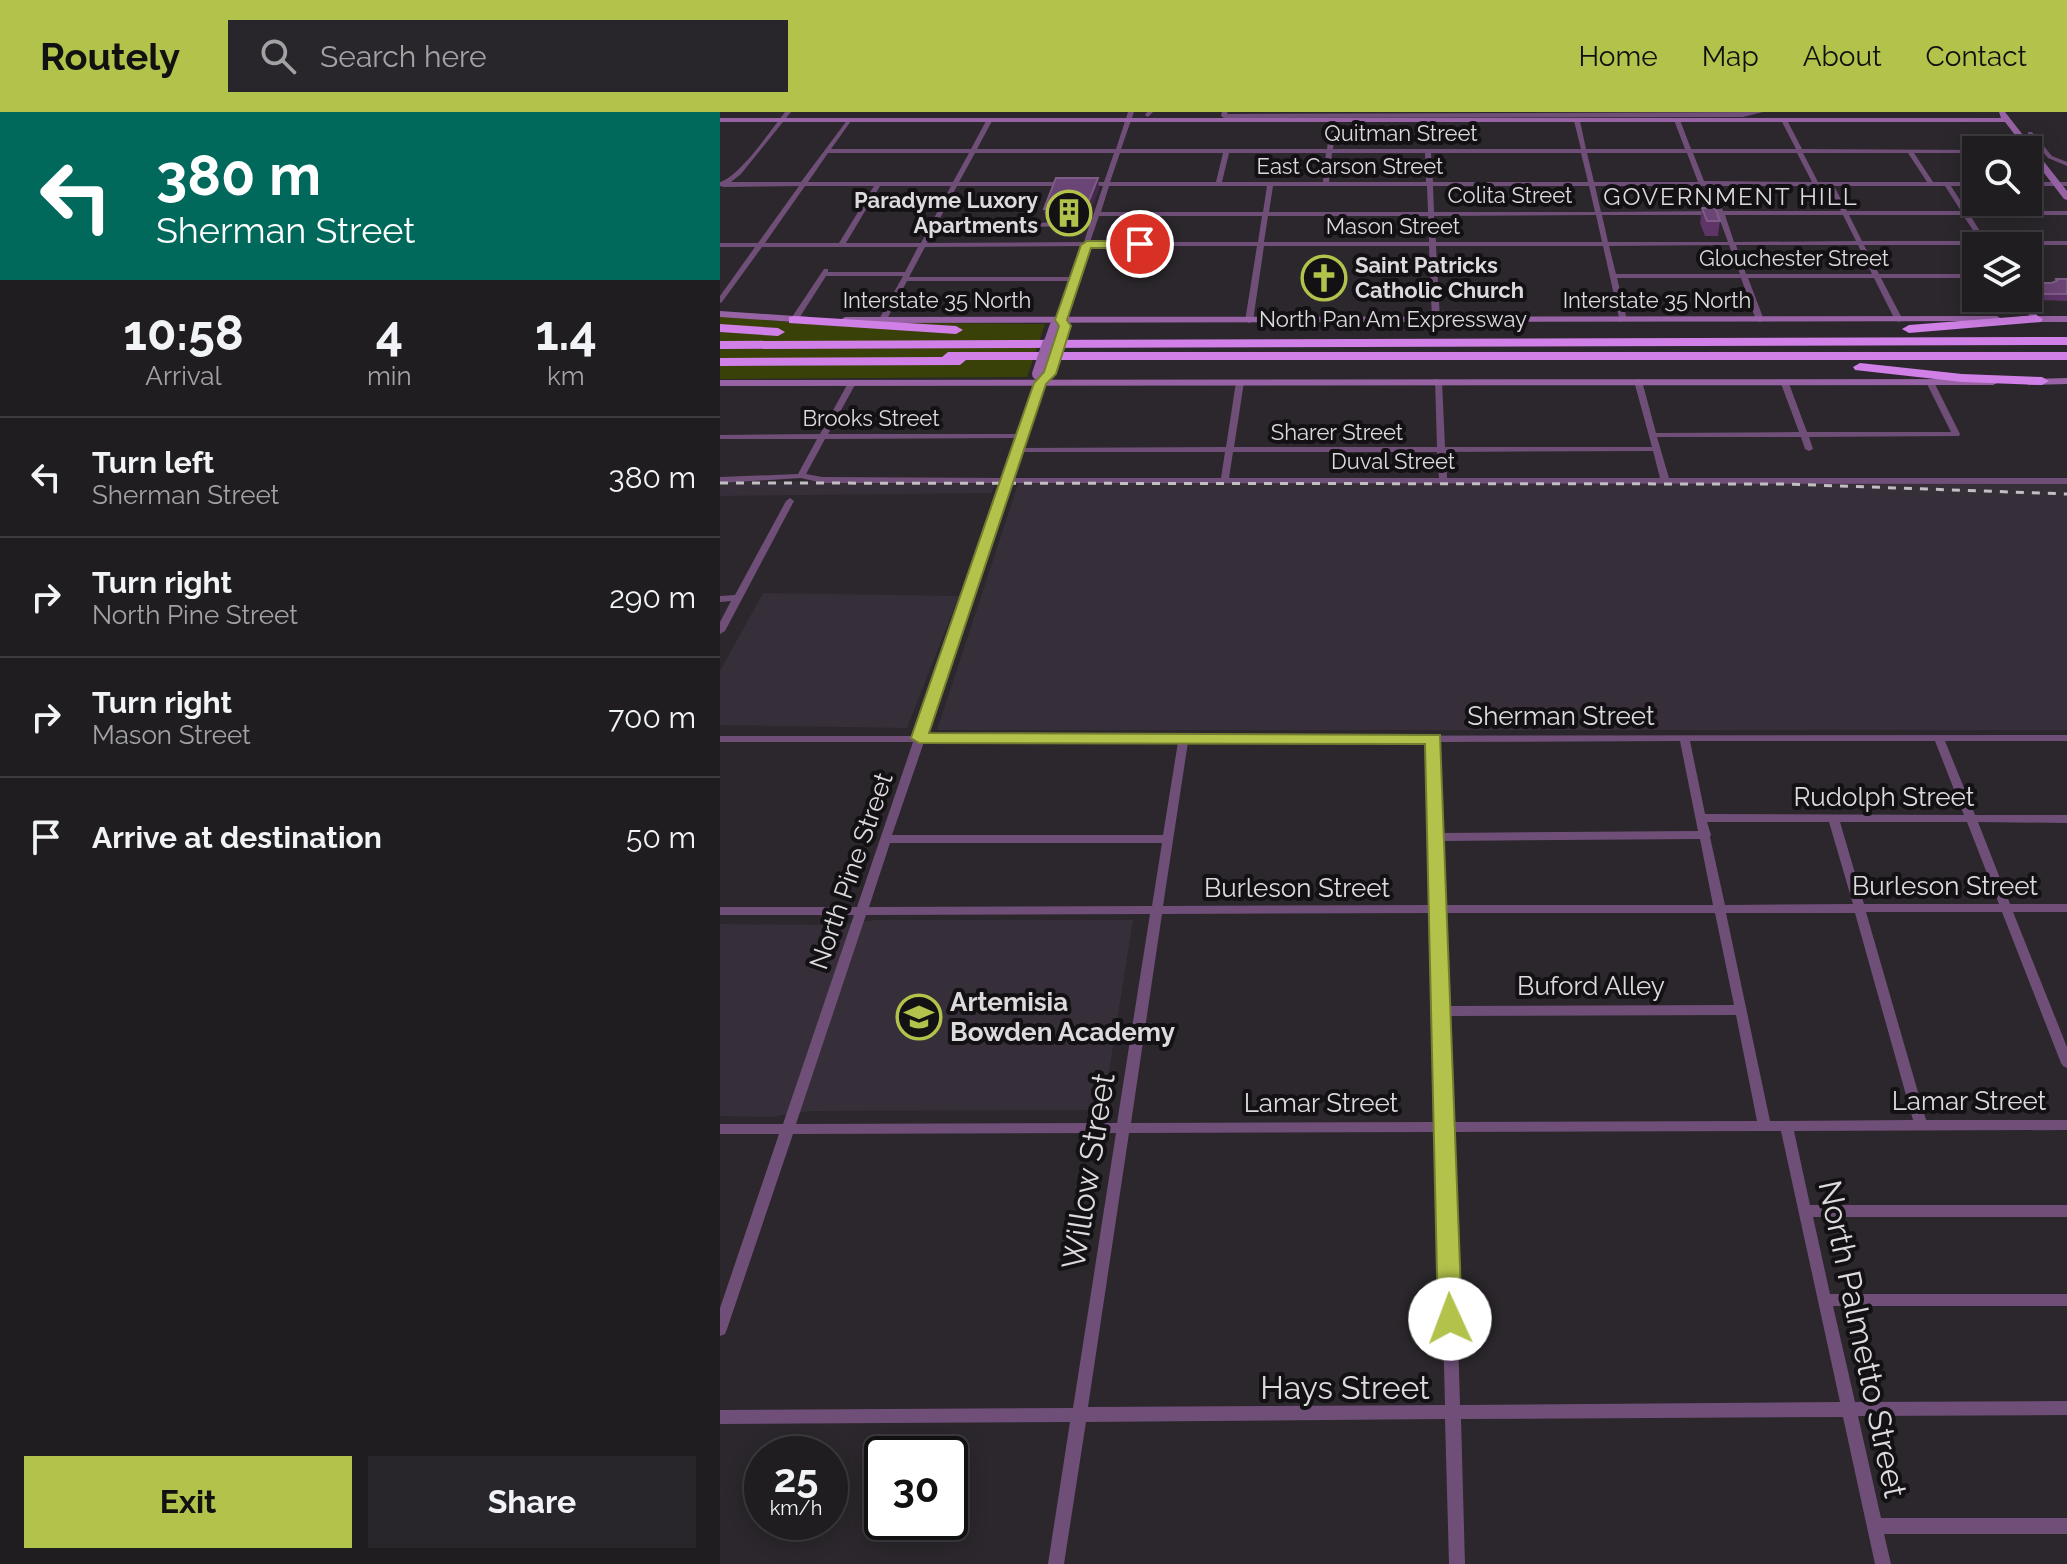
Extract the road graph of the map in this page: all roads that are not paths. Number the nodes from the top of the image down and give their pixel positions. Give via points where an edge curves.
1 (788, 112) edge
2 (1759, 112) edge
3 (1224, 114) edge
4 (2002, 115) edge
5 (1130, 116) edge
6 (720, 120) edge
7 (1677, 120) junction
8 (1784, 120) junction
9 (781, 121) junction
10 (848, 121) junction
11 (989, 121) junction
12 (1333, 121) junction
13 (1577, 121) junction
14 (2030, 133) dead end
15 (2018, 136) edge
16 (826, 151) junction
17 (1226, 151) junction
18 (1328, 151) junction
19 (1584, 151) junction
20 (1688, 151) junction
21 (1800, 151) junction
22 (1910, 151) junction
23 (1962, 151) edge
24 (973, 152) junction
25 (1118, 152) junction
26 (1428, 152) junction
27 (2042, 163) edge
28 (2067, 164) edge
29 (803, 184) junction
30 (878, 184) junction
31 (955, 184) junction
32 (1107, 184) junction
33 (1219, 184) junction
34 (1270, 184) junction
35 (1326, 184) junction
36 (1430, 184) junction
37 (1710, 184) junction
38 (1816, 184) junction
39 (1830, 184) junction
40 (1931, 184) junction
41 (1947, 184) junction
42 (1962, 184) edge
43 (2062, 184) edge
44 (722, 185) edge
45 (1591, 185) junction
46 (2067, 197) edge
47 (1962, 210) edge
48 (1265, 213) junction
49 (1597, 213) junction
50 (1720, 213) junction
51 (1843, 213) junction
52 (1962, 213) edge
53 (2042, 213) edge
54 (2067, 213) edge
55 (1097, 214) junction
56 (1433, 214) junction
57 (1093, 224) junction
58 (933, 226) junction
59 (1604, 243) junction
60 (1731, 243) junction
61 (1858, 243) junction
62 (2042, 243) edge
63 (2067, 243) edge
64 (1261, 244) junction
65 (1432, 244) junction
66 (1962, 244) edge
67 (720, 245) edge
68 (760, 245) junction
69 (841, 245) junction
70 (922, 245) junction
71 (1087, 245) junction
72 (907, 276) junction
73 (1613, 276) junction
74 (1743, 276) junction
75 (1875, 276) junction
76 (1962, 276) edge
77 (1075, 279) junction
78 (720, 301) edge
79 (2031, 312) edge
80 (720, 314) edge
81 (2036, 319) junction
82 (2067, 319) edge
83 (794, 320) junction
84 (1436, 320) junction
85 (1623, 320) junction
86 (1760, 320) junction
87 (1899, 320) junction
88 (882, 321) junction
89 (1249, 321) junction
90 (1060, 324) junction
91 (720, 328) edge
92 (1432, 341) junction
93 (1546, 341) junction
94 (2067, 341) edge
95 (990, 342) junction
96 (720, 345) edge
97 (720, 355) edge
98 (1521, 356) junction
99 (2067, 356) edge
100 (1092, 357) junction
101 (720, 364) edge
102 (1042, 377) junction
103 (1438, 381) junction
104 (1638, 381) junction
105 (1784, 381) junction
106 (2042, 381) junction
107 (2067, 381) edge
108 (1240, 382) junction
109 (1930, 382) junction
110 (720, 383) edge
111 (852, 383) junction
112 (1804, 434) junction
113 (1652, 435) junction
114 (822, 436) junction
115 (1022, 436) junction
116 (720, 437) edge
117 (1656, 449) junction
118 (1809, 449) dead end
119 (1017, 450) junction
120 (1228, 450) junction
121 (1442, 450) junction
122 (801, 476) junction
123 (1225, 479) junction
124 (720, 480) edge
125 (1007, 480) junction
126 (1443, 480) junction
127 (1665, 480) junction
128 (2067, 481) edge
129 (790, 501) dead end
130 (738, 598) junction
131 (720, 599) edge
132 (720, 631) edge
133 (919, 738) junction
134 (1684, 738) junction
135 (1939, 738) junction
136 (2067, 738) edge
137 (720, 739) edge
138 (1434, 739) junction
139 (1183, 740) junction
140 (1701, 818) junction
141 (1834, 819) junction
142 (1971, 819) junction
143 (2067, 819) edge
144 (1706, 835) junction
145 (1436, 837) junction
146 (886, 839) junction
147 (1167, 839) junction
148 (2006, 908) junction
149 (2067, 908) edge
150 (1438, 909) junction
151 (1720, 909) junction
152 (1860, 909) junction
153 (1156, 910) junction
154 (720, 911) edge
155 (862, 911) junction
156 (1742, 1010) junction
157 (1441, 1011) junction
158 (2067, 1063) edge
159 (1921, 1125) junction
160 (2067, 1125) edge
161 (1765, 1126) junction
162 (1786, 1126) junction
163 (1444, 1127) junction
164 (1123, 1128) junction
165 (720, 1129) edge
166 (788, 1129) junction
167 (1806, 1211) junction
168 (2067, 1211) edge
169 (1827, 1300) junction
170 (2067, 1300) edge
171 (720, 1329) edge
172 (2067, 1408) edge
173 (1851, 1410) junction
174 (1452, 1414) junction
175 (1079, 1416) junction
176 (720, 1417) edge
177 (1875, 1526) junction
178 (2067, 1526) edge
179 (1056, 1564) edge
180 (1457, 1564) edge
181 (1883, 1564) edge

1 - 9 street
2 - 3 street
4 - 8 main road
4 - 15 main road
5 - 11 main road
5 - 12 main road
5 - 25 street, North Pine Street
6 - 9 main road
7 - 8 main road
7 - 13 main road
7 - 20 street
8 - 21 street
9 - 10 main road
9 - 44 street via 739,173
10 - 11 main road
10 - 16 street
11 - 24 street
12 - 13 main road
12 - 18 street
13 - 19 street
14 - 28 street via 2050,157
16 - 24 street, Quitman Street
16 - 29 street
17 - 18 street, Quitman Street
17 - 25 street, Quitman Street
17 - 33 street
18 - 26 street, Quitman Street
18 - 35 street
19 - 20 street, Quitman Street
19 - 26 street, Quitman Street
19 - 45 street
20 - 21 street, Quitman Street
20 - 37 street via 1701,182
21 - 22 street, Quitman Street
21 - 38 street
22 - 23 street, Quitman Street
22 - 40 street
24 - 25 street, Quitman Street
24 - 31 street
25 - 32 street, North Pine Street
26 - 36 street
27 - 43 main road
29 - 30 street, East Carson Street
29 - 44 street, East Carson Street
29 - 68 street
30 - 31 street, East Carson Street
30 - 69 street
31 - 32 street, East Carson Street
31 - 58 street
32 - 33 street, East Carson Street
32 - 55 street, North Pine Street
33 - 34 street, East Carson Street
34 - 35 street, East Carson Street
34 - 48 street
35 - 36 street, East Carson Street
36 - 45 street, East Carson Street
36 - 56 street
37 - 38 street, East Carson Street
37 - 45 street, East Carson Street
37 - 50 street
38 - 39 street, East Carson Street
39 - 40 street, East Carson Street
39 - 51 street
40 - 41 street, East Carson Street
41 - 42 street, East Carson Street
41 - 47 street
43 - 46 main road
45 - 49 street
48 - 55 street, Colita Street
48 - 56 street, Colita Street
48 - 64 street
49 - 50 street, Colita Street
49 - 56 street, Colita Street
49 - 59 street
50 - 51 street, Colita Street
50 - 60 street
51 - 52 street, Colita Street
51 - 61 street
53 - 54 street, Colita Street
55 - 57 street, North Pine Street
56 - 65 street
57 - 58 street
57 - 71 street, North Pine Street
58 - 70 street
59 - 60 street, Mason Street
59 - 65 street, Mason Street
59 - 73 street
60 - 61 street, Mason Street
60 - 74 street
61 - 66 street, Mason Street
61 - 75 street
62 - 63 street, Mason Street
64 - 65 street, Mason Street
64 - 71 street, Mason Street
64 - 89 street
65 - 84 street
67 - 68 street, Mason Street
68 - 69 street, Mason Street
68 - 78 street
69 - 70 street, Mason Street
70 - 71 street, Mason Street
70 - 72 street
71 - 77 street, North Pine Street
72 - 77 street
72 - 83 street via 826,271
72 - 88 street
73 - 74 street, Glouchester Street
73 - 85 street
74 - 75 street, Glouchester Street
74 - 86 street
75 - 76 street, Glouchester Street
75 - 87 street
77 - 90 street, North Pine Street
79 - 81 street
80 - 83 main road, Interstate 35 North
81 - 82 main road, Interstate 35 North
81 - 87 main road, Interstate 35 North
81 - 93 highway via 1811,337
83 - 88 main road, Interstate 35 North
83 - 92 highway via 1006,332
84 - 85 main road, Interstate 35 North
84 - 89 main road, Interstate 35 North
85 - 86 main road, Interstate 35 North
86 - 87 main road, Interstate 35 North
88 - 90 main road, Interstate 35 North
89 - 90 main road, Interstate 35 North
90 - 102 main road, North Pine Street, bridge
91 - 95 highway
92 - 93 highway, North Pan Am Expressway
92 - 95 highway, North Pan Am Expressway
93 - 94 highway, North Pan Am Expressway
95 - 96 highway, North Pan Am Expressway
97 - 100 highway, North Pan Am Expressway
98 - 99 highway, North Pan Am Expressway
98 - 100 highway, North Pan Am Expressway
98 - 106 highway via 1797,361
100 - 101 highway
102 - 108 main road
102 - 111 main road
102 - 115 street, North Pine Street
103 - 104 main road
103 - 108 main road
103 - 121 street
104 - 105 main road
104 - 113 street
105 - 109 main road
105 - 112 street
106 - 107 main road
106 - 109 main road
108 - 120 street
109 - 112 street via 1956,434
110 - 111 main road
111 - 114 street
112 - 113 street
112 - 118 street
113 - 117 street
114 - 115 street, Brooks Street
114 - 116 street, Brooks Street
114 - 122 street
115 - 119 street, North Pine Street
117 - 121 street, Sharer Street
117 - 127 street
119 - 120 street, Sharer Street
119 - 125 street, North Pine Street
120 - 121 street, Sharer Street
120 - 123 street
121 - 126 street
122 - 124 street, Duval Street
122 - 125 street, Duval Street
123 - 125 street, Duval Street
123 - 126 street, Duval Street
125 - 133 street, North Pine Street
126 - 127 street, Duval Street
127 - 128 street, Duval Street
129 - 130 street
130 - 131 street
130 - 132 street
133 - 137 street, Sherman Street
133 - 139 street, Sherman Street
133 - 146 street, North Pine Street
134 - 135 street, Sherman Street
134 - 138 street, Sherman Street
134 - 140 street
135 - 136 street, Sherman Street
135 - 142 street
138 - 139 street, Sherman Street
138 - 145 street
139 - 147 street, Willow Street
140 - 141 street, Rudolph Street
140 - 144 street
141 - 142 street, Rudolph Street
141 - 152 street
142 - 143 street, Rudolph Street
142 - 148 street
144 - 145 street
144 - 151 street
145 - 150 street
146 - 147 street
146 - 155 street, North Pine Street
147 - 153 street, Willow Street
148 - 149 street, Burleson Street
148 - 152 street, Burleson Street
148 - 158 street
150 - 151 street, Burleson Street
150 - 153 street, Burleson Street
150 - 157 street
151 - 152 street, Burleson Street
151 - 156 street
152 - 159 street
153 - 155 street, Burleson Street
153 - 164 street, Willow Street
154 - 155 street, Burleson Street
155 - 166 street, North Pine Street
156 - 157 street, Buford Alley
156 - 161 street
157 - 163 street
159 - 160 street, Lamar Street
159 - 162 street, Lamar Street
161 - 162 street, Lamar Street
161 - 163 street, Lamar Street
162 - 167 street, North Palmetto Street
163 - 164 street, Lamar Street
163 - 174 street
164 - 166 street, Lamar Street
164 - 175 street, Willow Street
165 - 166 street, Lamar Street
166 - 171 street, North Pine Street
167 - 168 street
167 - 169 street, North Palmetto Street
169 - 170 street
169 - 173 street, North Palmetto Street
172 - 173 street, Hays Street
173 - 174 street, Hays Street
173 - 177 street, North Palmetto Street
174 - 175 street, Hays Street
174 - 180 street
175 - 176 street, Hays Street
175 - 179 street, Willow Street
177 - 178 street
177 - 181 street, North Palmetto Street

